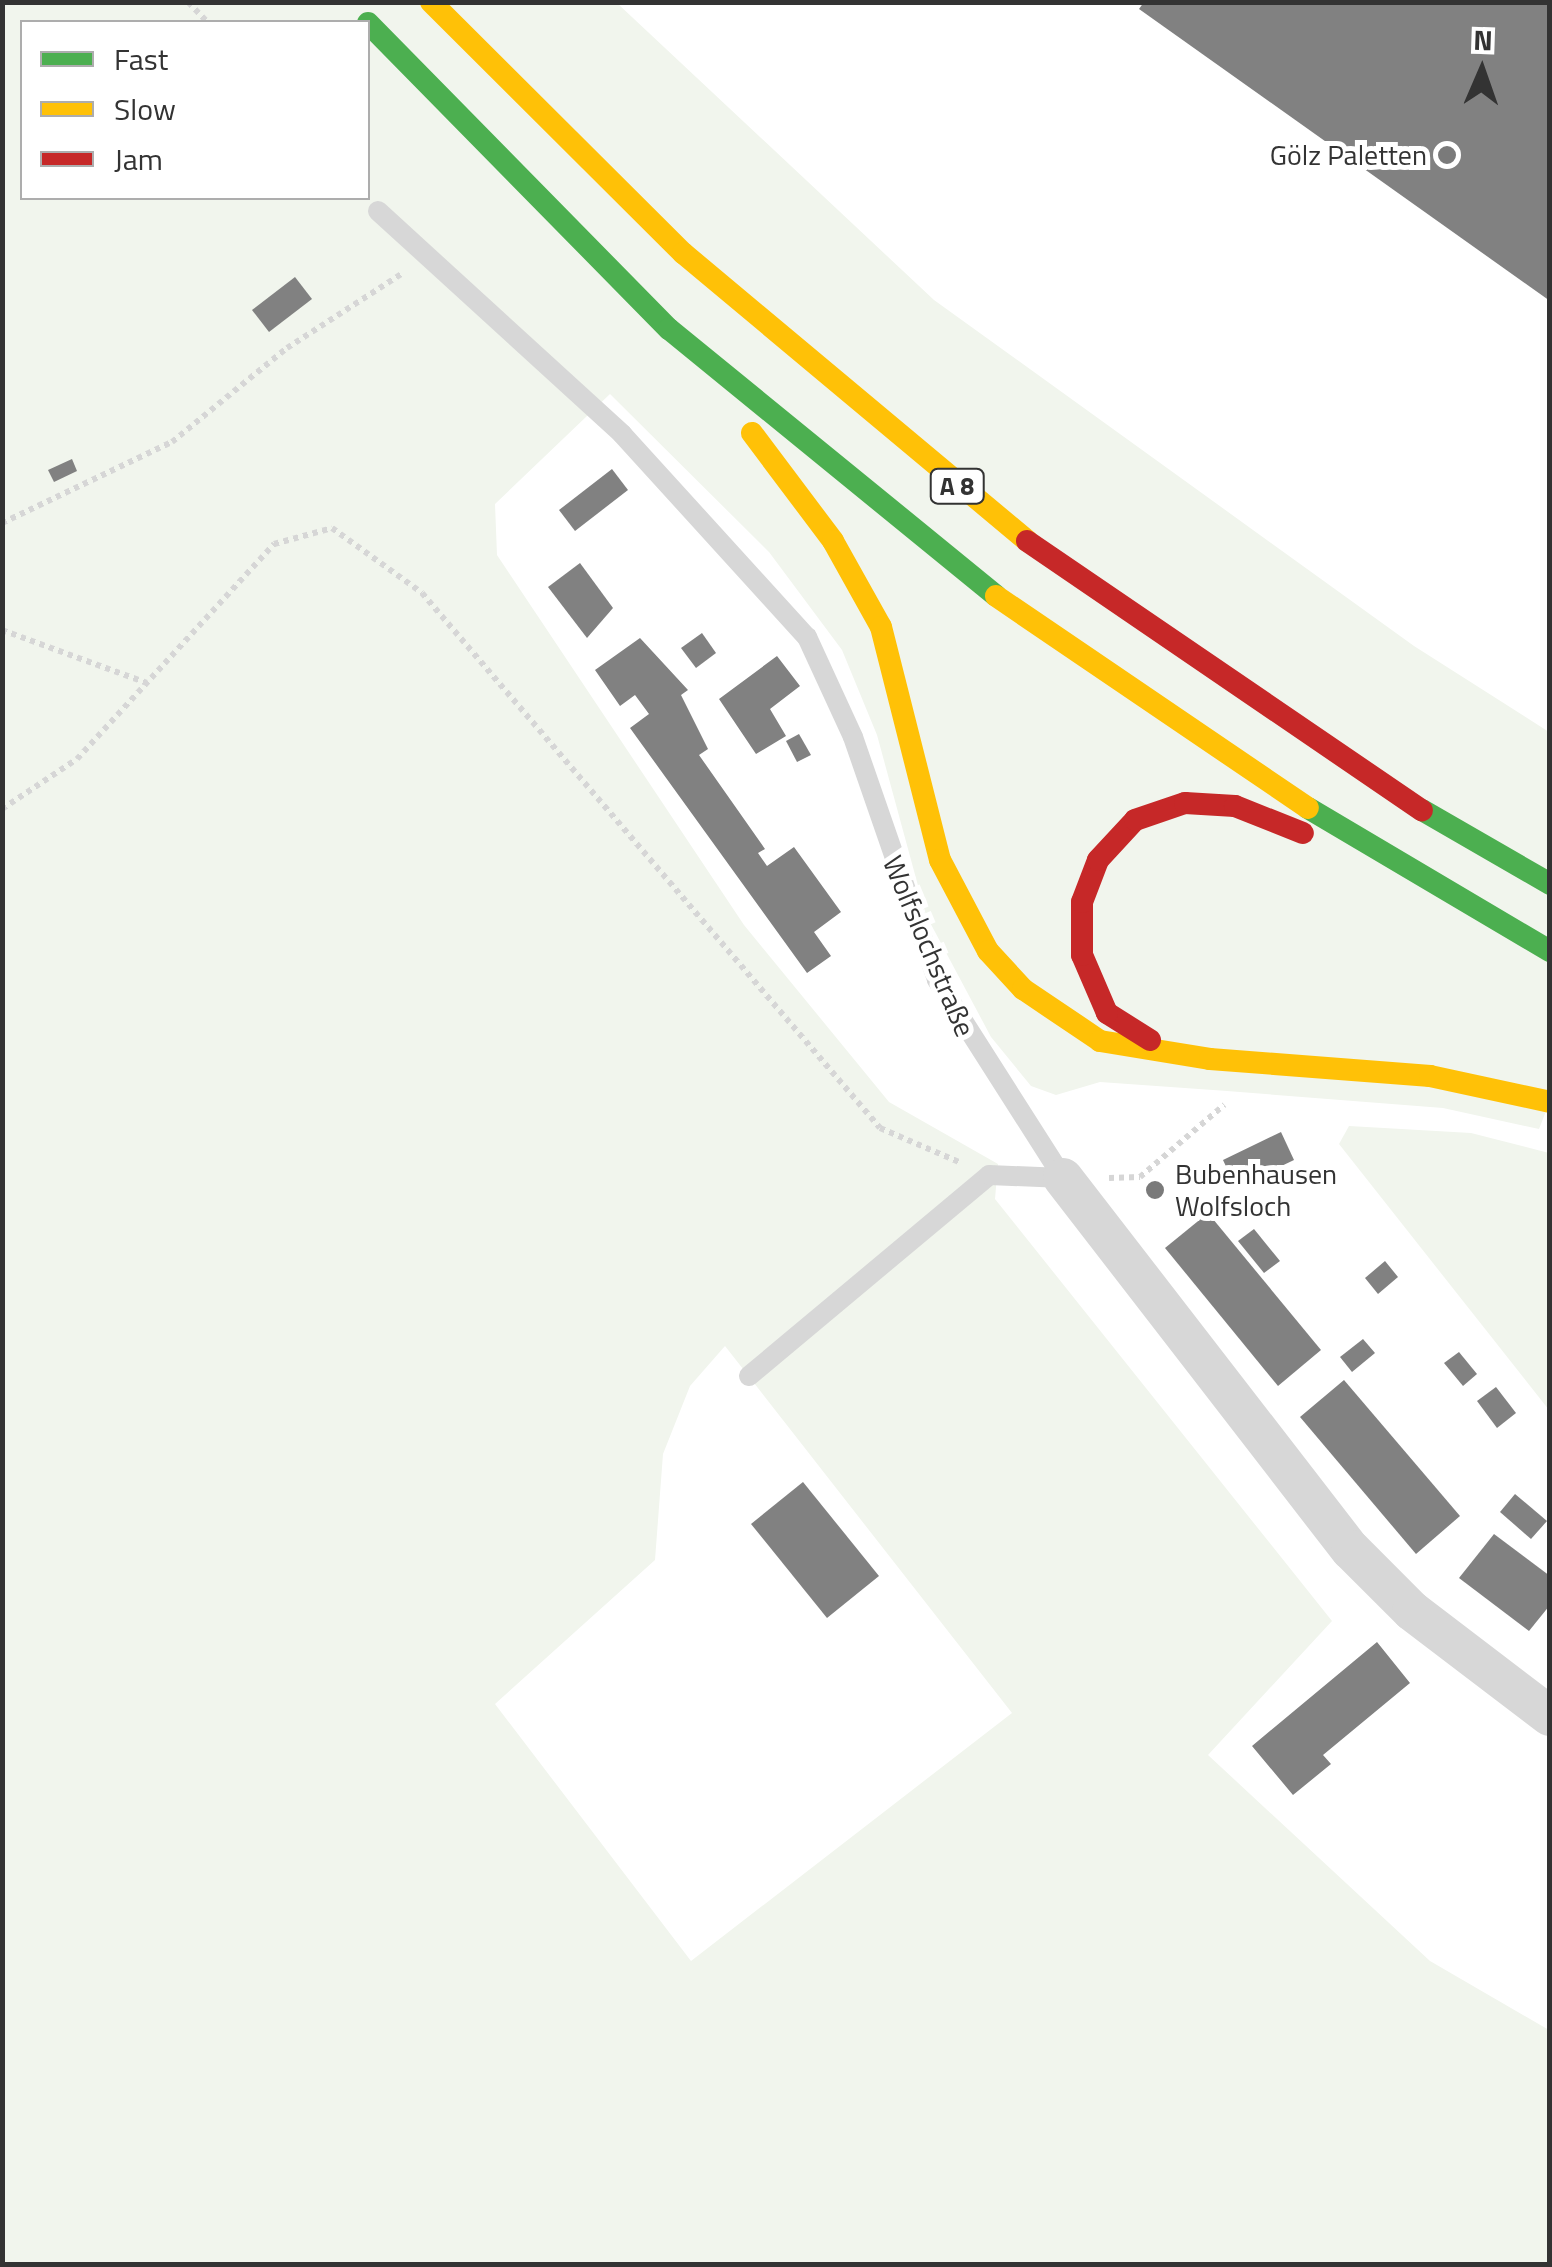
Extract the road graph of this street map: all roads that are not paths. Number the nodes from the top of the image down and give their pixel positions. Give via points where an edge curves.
1 (432, 2) edge
2 (370, 26) edge
3 (378, 211) dead end
4 (669, 328) junction
5 (1417, 879) junction
6 (1550, 884) edge
7 (1550, 951) edge
8 (1210, 1059) junction
9 (1549, 1102) edge
10 (1063, 1178) junction
11 (749, 1376) dead end
12 (1550, 1716) edge

1 - 6 main road, A 8 via 684,253 1080,585 1373,782
2 - 4 main road, A 8
3 - 10 lane, Wolfslochstraße via 622,434 807,637 853,737 938,980
4 - 5 main road, A 8 via 1044,636
4 - 8 main road via 787,477 881,627 940,860 988,950 1023,989 1100,1040
5 - 7 main road, A 8
5 - 8 main road via 1235,806 1184,803 1134,820 1098,860 1082,902 1090,984 1135,1035
8 - 9 main road via 1430,1076
10 - 11 lane via 988,1175
10 - 12 street, Wolfslochstraße via 1351,1550 1412,1611

